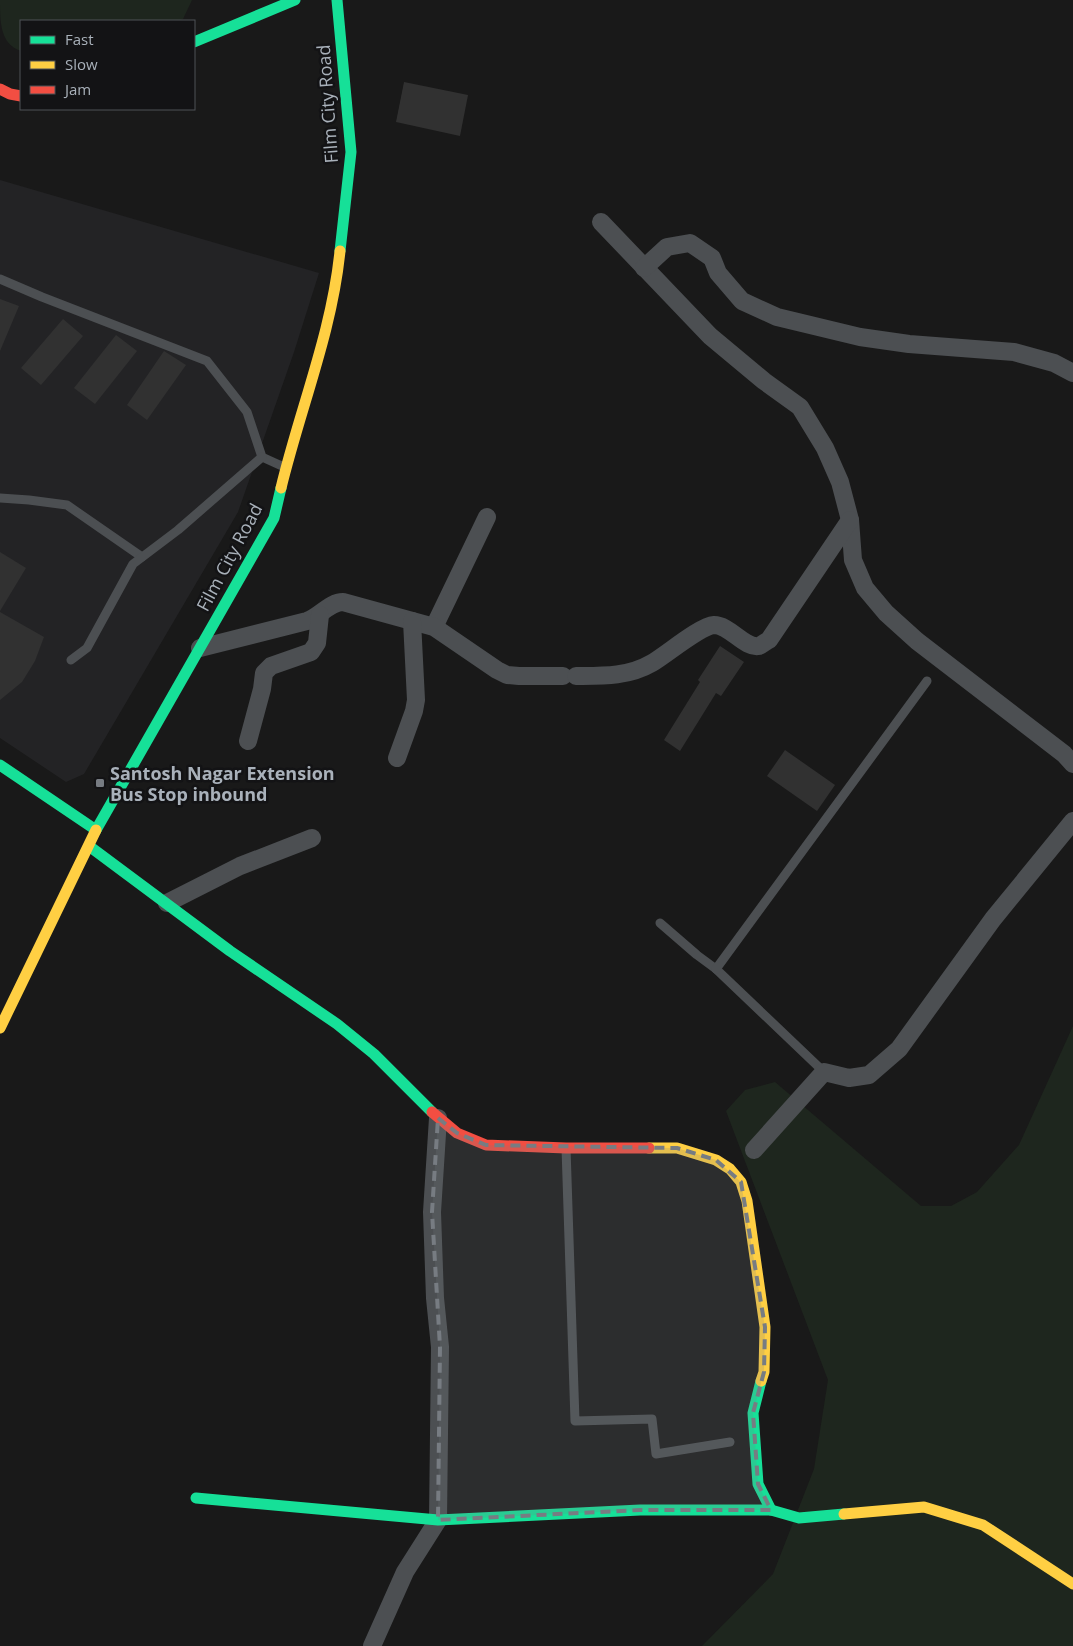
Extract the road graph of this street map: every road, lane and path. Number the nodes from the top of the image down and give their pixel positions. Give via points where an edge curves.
1 (295, 0) edge
2 (337, 0) edge
3 (195, 42) edge
4 (0, 89) edge
5 (20, 96) edge
6 (601, 222) dead end
7 (644, 268) junction
8 (0, 279) edge
9 (1073, 373) edge
10 (262, 457) junction
11 (286, 467) junction
12 (0, 498) edge
13 (487, 517) dead end
14 (850, 520) junction
15 (142, 557) junction
16 (320, 616) junction
17 (412, 621) junction
18 (434, 628) junction
19 (200, 648) junction
20 (71, 660) dead end
21 (927, 681) dead end
22 (248, 741) dead end
23 (397, 758) dead end
24 (1073, 764) edge
25 (0, 765) edge
26 (1073, 821) edge
27 (96, 830) junction
28 (312, 838) dead end
29 (89, 846) junction
30 (167, 903) junction
31 (660, 923) dead end
32 (716, 969) junction
33 (0, 1028) edge
34 (824, 1072) junction
35 (438, 1118) junction
36 (566, 1148) junction
37 (754, 1150) dead end
38 (730, 1442) dead end
39 (196, 1498) dead end
40 (771, 1510) junction
41 (438, 1520) junction
42 (1073, 1584) edge
43 (372, 1646) edge

1 - 3 street
2 - 11 street, Film City Road via 351,152 338,274 315,370
4 - 5 street
6 - 7 street
7 - 9 street via 667,247 690,243 712,258 718,273 742,300 777,317 860,337 1014,352 1054,363
7 - 14 street via 710,336 800,407 825,448 840,482
8 - 10 lane via 207,361 247,412
10 - 11 lane
10 - 15 lane
11 - 19 street, Film City Road via 274,518
12 - 15 lane via 67,505
13 - 18 street
14 - 18 street via 769,640 760,646 751,645 723,627 714,625 633,671 616,675 507,675
14 - 24 street via 853,560 865,588 886,613
15 - 20 lane via 133,564 87,648
16 - 17 street via 333,604 343,602
16 - 19 street
16 - 22 street via 317,643 311,652 271,666 264,673
17 - 18 street
17 - 23 street via 416,700
19 - 27 street, Film City Road
21 - 32 lane
25 - 27 street
26 - 34 street via 993,919 899,1049 870,1075 849,1078
27 - 29 street, Film City Road
28 - 30 street via 240,866
29 - 30 street
29 - 33 street, Film City Road
30 - 35 street via 230,951 338,1024 374,1054
31 - 32 lane
32 - 34 lane
34 - 37 street
35 - 36 street via 457,1133 486,1145
35 - 41 street via 432,1212 440,1347
36 - 38 lane via 575,1421 652,1419 656,1454
36 - 40 street via 677,1148 716,1160 741,1182 760,1279 765,1327 764,1372 753,1413 758,1484
39 - 41 street
40 - 41 street via 640,1510
40 - 42 street via 799,1518 924,1507 983,1525
41 - 43 street via 405,1572

